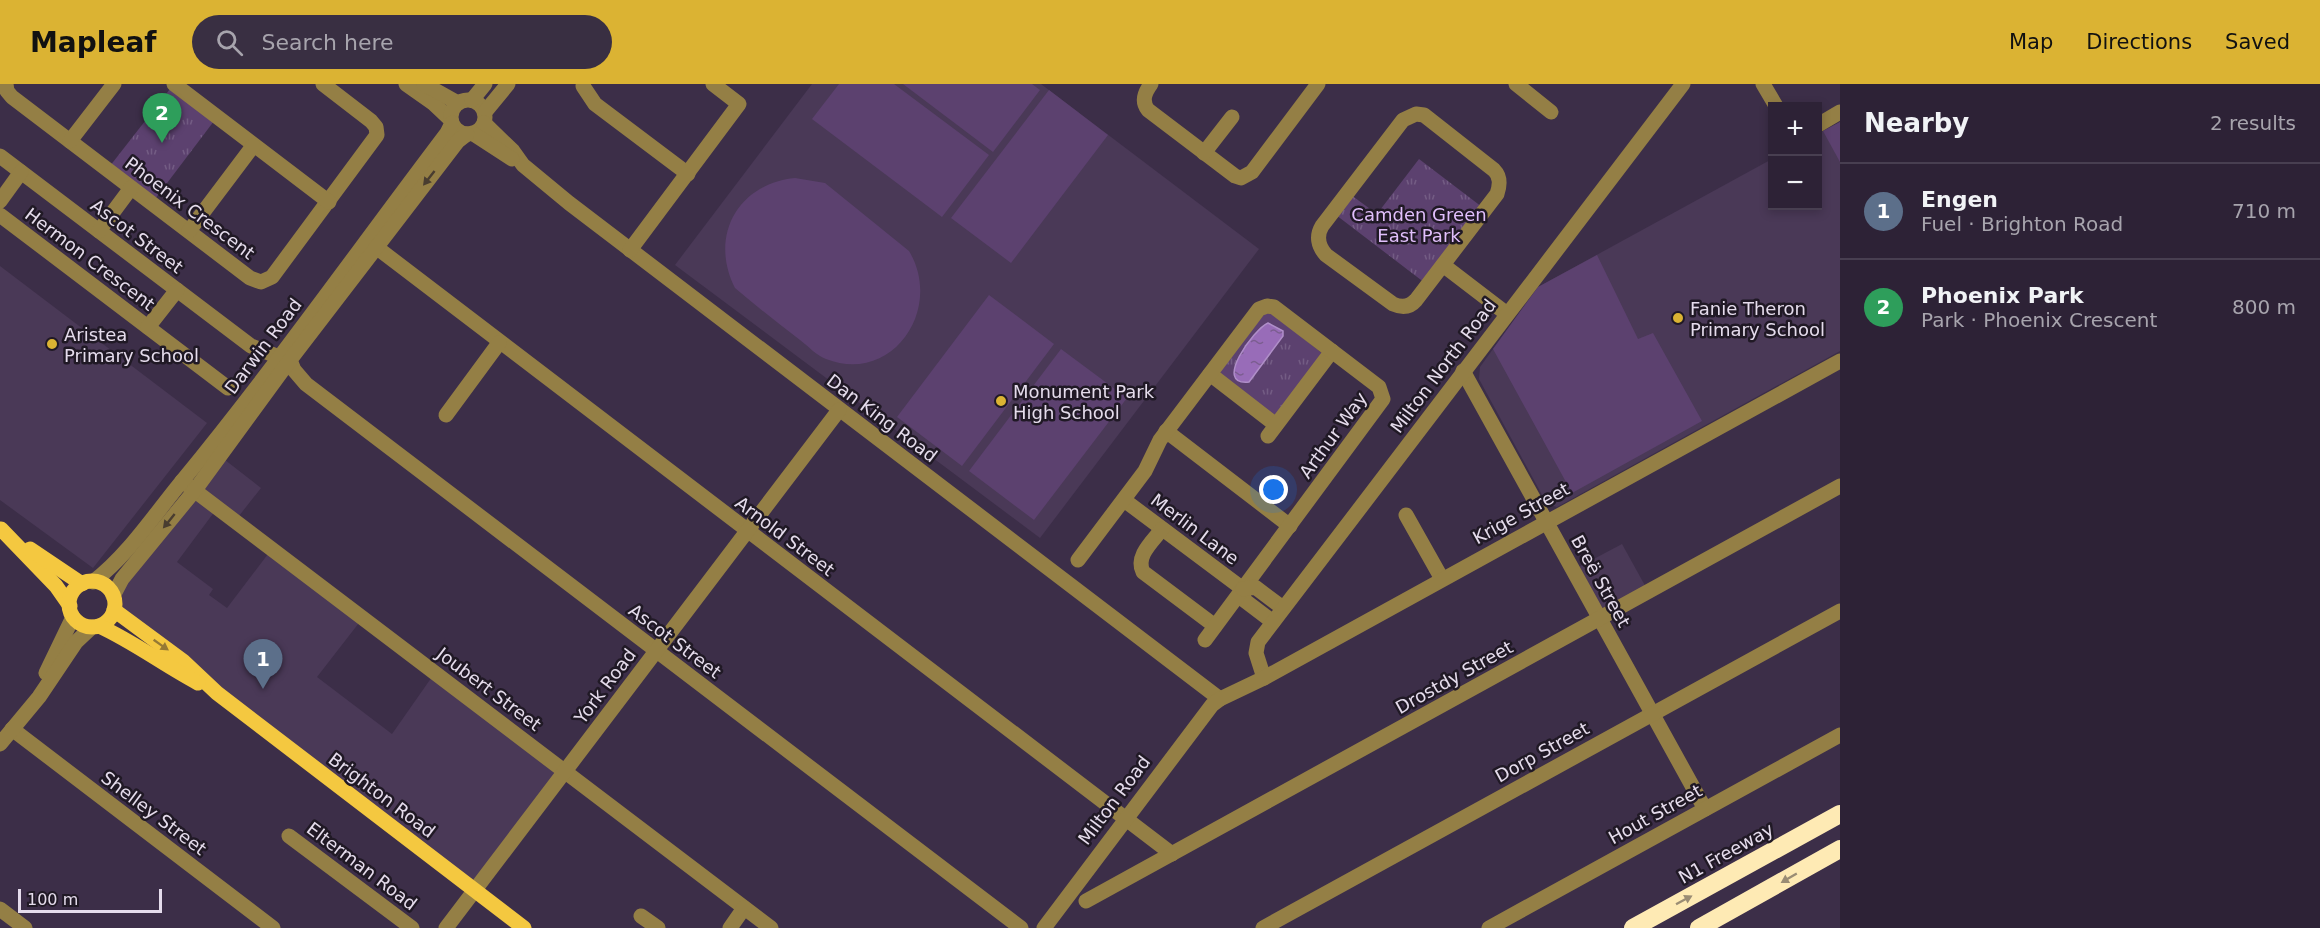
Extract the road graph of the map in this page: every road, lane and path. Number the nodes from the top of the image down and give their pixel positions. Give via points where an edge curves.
1 (6, 84) edge
2 (114, 84) edge
3 (174, 84) edge
4 (323, 84) edge
5 (406, 84) edge
6 (424, 84) edge
7 (485, 84) edge
8 (508, 84) edge
9 (712, 84) edge
10 (1151, 84) edge
11 (1318, 84) edge
12 (1516, 84) edge
13 (1764, 84) edge
14 (1679, 85) edge
15 (583, 86) dead end
16 (465, 101) junction
17 (1774, 102) edge
18 (1551, 112) dead end
19 (1840, 112) edge
20 (484, 117) junction
21 (1232, 117) dead end
22 (452, 122) junction
23 (1822, 122) edge
24 (470, 134) junction
25 (70, 141) junction
26 (253, 146) junction
27 (1204, 153) junction
28 (0, 156) edge
29 (523, 165) junction
30 (21, 172) junction
31 (688, 174) junction
32 (131, 188) junction
33 (0, 201) edge
34 (329, 202) junction
35 (0, 215) edge
36 (99, 231) junction
37 (189, 231) junction
38 (376, 247) junction
39 (630, 250) junction
40 (1443, 265) junction
41 (177, 290) junction
42 (1507, 314) junction
43 (148, 327) junction
44 (499, 343) junction
45 (251, 346) junction
46 (1332, 351) junction
47 (285, 358) junction
48 (1840, 361) edge
49 (1463, 371) junction
50 (273, 374) junction
51 (1210, 374) junction
52 (306, 384) junction
53 (228, 388) dead end
54 (839, 410) junction
55 (446, 415) dead end
56 (1166, 431) junction
57 (188, 485) junction
58 (1840, 486) edge
59 (1124, 500) junction
60 (1406, 515) dead end
61 (1546, 522) junction
62 (1290, 526) junction
63 (1162, 528) junction
64 (1, 529) edge
65 (747, 531) junction
66 (1078, 560) dead end
67 (1442, 579) junction
68 (87, 583) junction
69 (1243, 589) junction
70 (114, 603) junction
71 (1283, 608) junction
72 (71, 611) junction
73 (1840, 611) edge
74 (1600, 618) junction
75 (1273, 622) junction
76 (96, 626) junction
77 (1215, 626) junction
78 (1205, 640) dead end
79 (656, 651) junction
80 (1264, 678) junction
81 (217, 693) junction
82 (1220, 699) junction
83 (25, 712) junction
84 (1652, 714) junction
85 (12, 729) junction
86 (1840, 735) edge
87 (0, 744) edge
88 (566, 772) junction
89 (1705, 809) junction
90 (1840, 814) edge
91 (1125, 818) junction
92 (289, 836) dead end
93 (1840, 849) edge
94 (1172, 854) junction
95 (475, 890) junction
96 (1086, 901) dead end
97 (744, 908) junction
98 (0, 909) edge
99 (641, 916) dead end
100 (25, 928) edge
101 (273, 928) edge
102 (412, 928) edge
103 (446, 928) edge
104 (525, 928) edge
105 (658, 928) edge
106 (730, 928) edge
107 (771, 928) edge
108 (1021, 928) edge
109 (1044, 928) edge
110 (1263, 928) edge
111 (1489, 928) edge
112 (1633, 928) edge
113 (1699, 928) edge

1 - 25 street, Phoenix Crescent via 12,97
2 - 25 street
3 - 26 street
4 - 34 street, Phoenix Crescent via 371,121 377,131
5 - 22 street
6 - 16 street
7 - 16 street
8 - 20 street
9 - 31 street via 739,104
10 - 27 street via 1144,97 1148,110
11 - 27 street via 1248,176 1235,176
12 - 18 street
13 - 17 street
14 - 42 street, Milton North Road
15 - 31 street via 595,104
16 - 20 street via 478,103
16 - 22 street via 453,108
19 - 23 street
20 - 24 street via 477,131
20 - 29 street, Dan King Road
21 - 27 street
22 - 24 street via 457,130
22 - 47 street, Darwin Road
24 - 29 street, Dan King Road
24 -> 38 street, Darwin Road via 458,141
25 - 32 street, Phoenix Crescent
26 - 34 street
26 - 37 street
28 - 30 street, Ascot Street
29 - 39 street, Dan King Road
30 - 33 street
30 - 36 street, Ascot Street
31 - 39 street
32 - 36 street
32 - 37 street, Phoenix Crescent
34 - 37 street, Phoenix Crescent via 265,281 250,278
35 - 43 street, Hermon Crescent
36 - 41 street, Ascot Street
38 - 44 street, Arnold Street
38 - 47 street, Darwin Road
39 - 54 street, Dan King Road
40 - 40 street via 1413,304 1401,307 1326,255 1318,242 1322,226 1404,120 1412,115 1424,116 1494,170 1500,180 1497,194
40 - 42 street
41 - 43 street, Hermon Crescent
41 - 45 street, Ascot Street
42 - 49 street, Milton North Road
43 - 53 street
44 - 55 street
44 - 65 street, Arnold Street
45 - 47 street, Ascot Street
45 - 50 street, Ascot Street
46 - 51 street, Arthur Way via 1274,307 1264,306
46 - 51 street via 1272,430
46 - 62 street, Arthur Way via 1379,387 1383,399
47 - 50 street, Darwin Road
47 - 52 street, Ascot Street
48 - 61 street, Krige Street
49 - 61 street, Breë Street
49 - 71 street, Milton North Road
50 - 52 street, Ascot Street
50 - 57 street, Darwin Road via 214,443
51 - 56 street
52 - 79 street, Ascot Street
54 - 65 street, York Road
54 - 82 street, Dan King Road
56 - 59 street
56 - 62 street
57 - 68 street, Darwin Road via 117,561
57 -> 70 street, Darwin Road via 122,579
57 - 88 street, Joubert Street
58 - 74 street, Drostdy Street
59 - 63 street, Merlin Lane
59 - 66 street
60 - 67 street
61 - 67 street, Krige Street
61 - 74 street, Breë Street
62 - 69 street, Arthur Way
63 - 69 street, Merlin Lane
63 - 77 street via 1142,556 1143,572
64 - 68 main road
64 - 72 main road via 56,586
65 - 79 street, York Road
65 - 91 street, Arnold Street
67 - 80 street, Krige Street
68 - 70 main road via 105,586
68 - 72 main road via 72,593
69 - 71 street, Merlin Lane via 1254,587
69 - 75 street, Merlin Lane via 1244,600
69 - 77 street, Arthur Way
70 - 76 main road via 106,622
70 -> 81 main road, Brighton Road
71 - 75 street, Milton North Road
72 - 76 main road via 78,622
72 - 83 street
73 - 84 street, Dorp Street
74 - 84 street, Breë Street
74 - 94 street, Drostdy Street
75 - 80 street, Milton North Road via 1256,646
76 - 81 main road, Brighton Road via 123,637
76 - 83 street via 76,642
77 - 78 street, Arthur Way
79 - 88 street, York Road
79 - 108 street, Ascot Street
80 - 82 street, Krige Street
81 - 95 main road, Brighton Road
82 - 91 street, Milton Road
83 - 85 street
84 - 89 street, Breë Street
84 - 110 street, Dorp Street
85 - 87 street
85 - 101 street, Shelley Street
86 - 89 street, Hout Street
88 - 95 street, York Road
88 - 97 street, Joubert Street
89 - 111 street, Hout Street
112 -> 90 highway, N1 Freeway
91 - 94 street, Arnold Street
91 - 109 street, Milton Road
92 - 102 street, Elterman Road
93 -> 113 highway
94 - 96 street, Drostdy Street
95 - 103 street, York Road
95 - 104 main road, Brighton Road
97 - 106 street
97 - 107 street, Joubert Street
98 - 100 street
99 - 105 street

